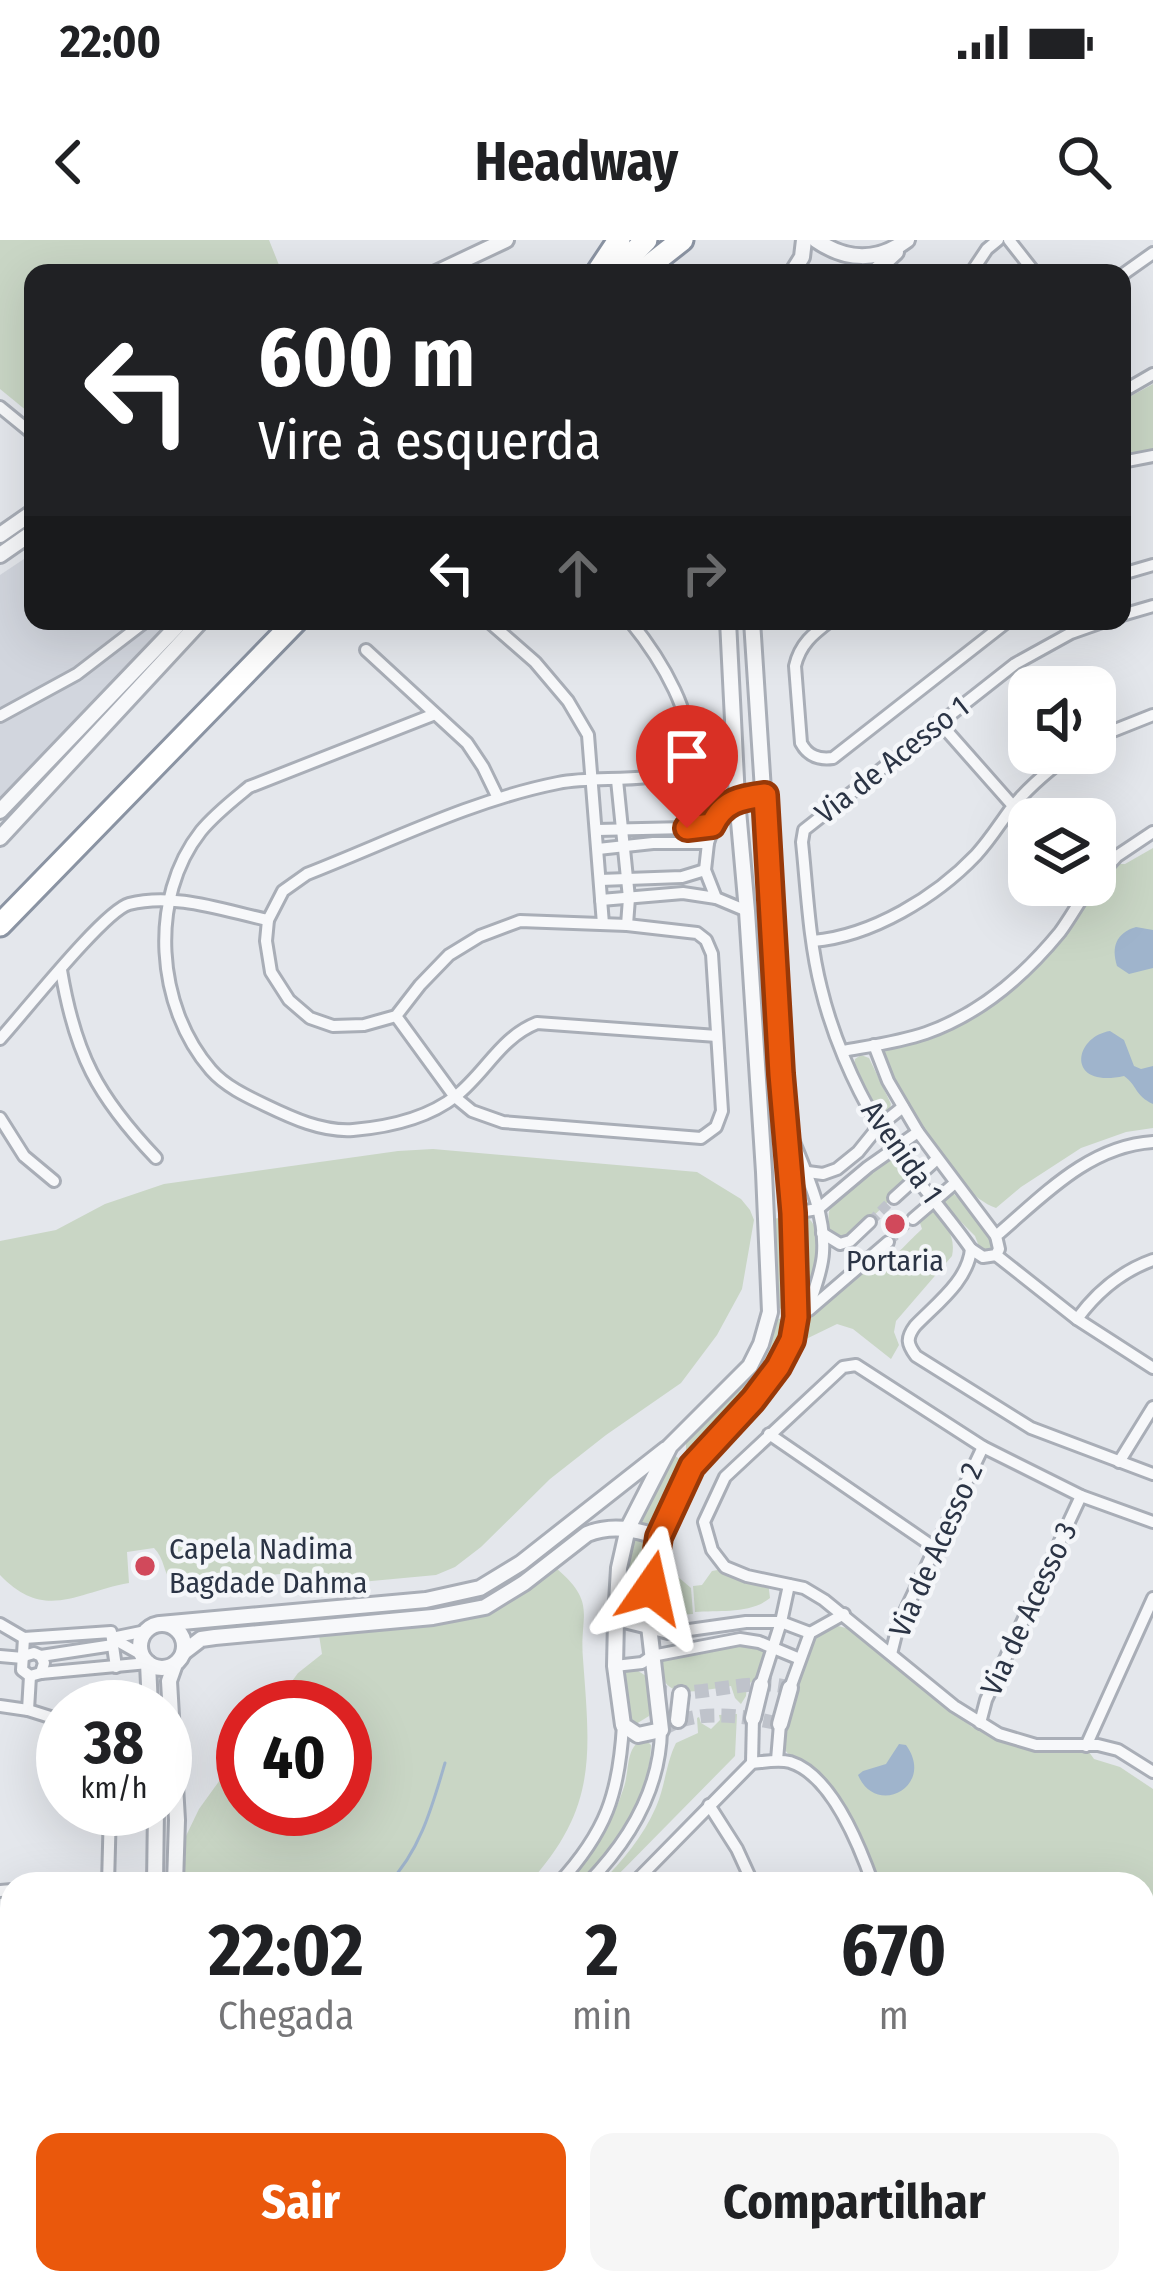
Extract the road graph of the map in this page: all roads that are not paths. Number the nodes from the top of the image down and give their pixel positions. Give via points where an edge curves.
1 (506, 240) edge
2 (646, 240) edge
3 (659, 240) edge
4 (682, 240) edge
5 (816, 240) edge
6 (998, 240) edge
7 (1009, 240) edge
8 (905, 242) edge
9 (455, 264) edge
10 (623, 264) edge
11 (636, 264) edge
12 (651, 264) edge
13 (882, 264) edge
14 (977, 264) edge
15 (1028, 264) edge
16 (0, 407) edge
17 (24, 427) edge
18 (134, 630) edge
19 (173, 630) edge
20 (193, 630) edge
21 (272, 630) edge
22 (287, 630) edge
23 (498, 630) edge
24 (637, 630) edge
25 (728, 630) edge
26 (753, 630) edge
27 (818, 630) edge
28 (997, 630) edge
29 (1080, 630) edge
30 (366, 650) dead end
31 (435, 714) junction
32 (1153, 715) edge
33 (0, 716) edge
34 (939, 722) junction
35 (1116, 730) edge
36 (1049, 774) edge
37 (593, 778) junction
38 (617, 780) junction
39 (765, 795) junction
40 (498, 798) junction
41 (1022, 798) edge
42 (737, 799) junction
43 (1008, 802) edge
44 (0, 811) edge
45 (1008, 812) edge
46 (712, 825) junction
47 (597, 830) junction
48 (621, 830) junction
49 (804, 830) joint
50 (1153, 832) edge
51 (0, 838) edge
52 (708, 843) junction
53 (622, 847) junction
54 (598, 849) junction
55 (1116, 857) edge
56 (705, 869) junction
57 (682, 878) junction
58 (600, 880) junction
59 (627, 880) junction
60 (683, 893) junction
61 (628, 898) junction
62 (716, 898) junction
63 (170, 900) junction
64 (602, 900) junction
65 (1076, 906) edge
66 (747, 911) junction
67 (772, 911) junction
68 (0, 913) edge
69 (268, 920) junction
70 (603, 924) junction
71 (628, 925) junction
72 (0, 926) edge
73 (813, 941) junction
74 (62, 970) junction
75 (396, 1016) junction
76 (717, 1036) junction
77 (0, 1040) edge
78 (874, 1046) junction
79 (843, 1051) junction
80 (455, 1096) junction
81 (903, 1107) junction
82 (0, 1118) edge
83 (879, 1126) junction
84 (918, 1132) junction
85 (1153, 1142) edge
86 (894, 1148) junction
87 (858, 1152) junction
88 (156, 1158) dead end
89 (937, 1159) junction
90 (868, 1167) junction
91 (797, 1171) junction
92 (764, 1172) junction
93 (914, 1178) junction
94 (54, 1181) dead end
95 (956, 1183) junction
96 (935, 1201) junction
97 (818, 1209) junction
98 (766, 1212) junction
99 (793, 1213) junction
100 (822, 1233) junction
101 (996, 1236) junction
102 (971, 1249) junction
103 (996, 1255) junction
104 (1153, 1261) edge
105 (770, 1312) junction
106 (802, 1314) junction
107 (1077, 1319) junction
108 (1153, 1368) edge
109 (1153, 1407) edge
110 (770, 1434) junction
111 (670, 1446) junction
112 (982, 1447) junction
113 (1119, 1462) junction
114 (692, 1466) junction
115 (1153, 1474) edge
116 (1081, 1496) junction
117 (1153, 1522) edge
118 (628, 1528) junction
119 (659, 1537) junction
120 (935, 1548) junction
121 (789, 1585) junction
122 (1153, 1598) edge
123 (844, 1614) junction
124 (616, 1620) junction
125 (781, 1622) junction
126 (0, 1624) edge
127 (649, 1626) junction
128 (898, 1626) junction
129 (153, 1628) junction
130 (1140, 1628) junction
131 (690, 1630) junction
132 (810, 1633) junction
133 (1153, 1634) edge
134 (24, 1638) junction
135 (874, 1640) junction
136 (112, 1641) junction
137 (694, 1647) junction
138 (772, 1649) junction
139 (891, 1654) junction
140 (0, 1656) edge
141 (652, 1656) junction
142 (24, 1657) junction
143 (41, 1657) junction
144 (180, 1658) junction
145 (800, 1658) junction
146 (145, 1659) junction
147 (615, 1666) junction
148 (116, 1667) junction
149 (35, 1674) junction
150 (148, 1680) edge
151 (761, 1685) joint
152 (790, 1688) joint
153 (681, 1694) dead end
154 (986, 1700) junction
155 (0, 1706) edge
156 (955, 1706) junction
157 (28, 1710) junction
158 (36, 1712) edge
159 (753, 1718) joint
160 (677, 1720) dead end
161 (980, 1723) junction
162 (780, 1724) joint
163 (623, 1725) junction
164 (661, 1730) junction
165 (1085, 1745) junction
166 (777, 1760) junction
167 (752, 1763) junction
168 (1153, 1772) edge
169 (709, 1805) junction
170 (109, 1836) edge
171 (156, 1836) edge
172 (108, 1872) edge
173 (155, 1872) edge
174 (175, 1872) edge
175 (567, 1872) edge
176 (598, 1872) edge
177 (645, 1872) edge
178 (747, 1872) edge
179 (869, 1872) edge

1 - 9 street
2 - 10 highway
3 - 11 highway
4 - 12 highway
5 - 8 street via 863,257
6 - 14 street
7 - 15 street
8 - 13 street
16 - 17 street
18 - 33 street via 77,674
19 - 44 street
20 - 51 street
21 - 68 highway
22 - 72 highway
23 - 37 street via 579,716
24 - 38 street via 672,684 691,754 671,773
25 - 42 street
26 - 39 street
27 - 28 street via 797,655 798,729 806,751 825,759
29 - 34 street, Via de Acesso 1 via 1015,664
30 - 31 street
31 - 40 street via 467,743
31 - 63 street via 249,787 200,832
32 - 35 street
34 - 43 street
34 - 49 street, Via de Acesso 1
36 - 41 street
37 - 38 street
37 - 40 street
37 - 47 street
38 - 48 street
39 - 42 street
39 - 67 street
40 - 69 street via 308,874 283,891
42 - 46 street
42 - 66 street
45 - 73 street via 976,855 915,905
46 - 48 street
46 - 52 street
47 - 48 street
47 - 54 street
48 - 53 street
49 - 73 street, Avenida 1
50 - 55 street
52 - 53 street
52 - 56 street
53 - 54 street
53 - 59 street
54 - 58 street
56 - 57 street
56 - 62 street
57 - 59 street
57 - 60 street
58 - 59 street
58 - 64 street
59 - 61 street
60 - 61 street
60 - 62 street
61 - 64 street
61 - 71 street
62 - 66 street
63 - 69 street
63 - 74 street via 125,904
63 - 80 street via 170,991 196,1050 234,1089 307,1124 349,1130 416,1119
64 - 70 street
65 - 78 street via 1041,955 988,1001 927,1033
66 - 67 street
66 - 92 street
67 - 91 street via 784,1114
69 - 75 street via 271,972 310,1018 333,1026
70 - 71 street
70 - 75 street via 520,921 480,936 449,955
71 - 76 street via 706,940
73 - 79 street, Avenida 1
74 - 77 street
74 - 88 street via 69,1017 102,1094
75 - 80 street
76 - 80 street via 537,1023 518,1030
76 - 80 street via 722,1111 701,1138 503,1122
78 - 79 street
78 - 81 street, Avenida 1
79 - 83 street, Avenida 1
81 - 83 street
81 - 84 street, Avenida 1
82 - 94 street via 24,1156
83 - 86 street, Avenida 1
83 - 87 street
84 - 86 street
84 - 89 street, Avenida 1
85 - 101 street via 1072,1171
86 - 90 street
86 - 93 street, Avenida 1
87 - 90 street
87 - 91 street via 823,1174
89 - 93 street
89 - 95 street, Avenida 1
90 - 97 street
91 - 92 street
91 - 97 street
91 - 99 street
92 - 98 street
93 - 96 street, Avenida 1
93 - 96 street via 896,1196 915,1217
95 - 96 street
95 - 101 street, Avenida 1
96 - 102 street, Avenida 1
97 - 99 street
97 - 100 street
98 - 99 street
98 - 105 street
99 - 106 street
100 - 106 street via 823,1256
100 - 106 street via 840,1244 865,1227 883,1246
101 - 103 street
102 - 103 street
102 - 113 street via 961,1277 908,1334 908,1344 1031,1428
103 - 107 street
104 - 107 street via 1117,1278
105 - 106 street
105 - 111 street via 750,1366
106 - 114 street via 778,1367
107 - 108 street
109 - 113 street
110 - 112 street via 843,1367 856,1365
110 - 120 street
110 - 121 street via 725,1477 704,1522 724,1567
111 - 114 street
111 - 118 street
111 - 129 street via 480,1588
112 - 116 street
112 - 120 street, Via de Acesso 2
113 - 115 street
114 - 119 street
116 - 117 street
116 - 154 street, Via de Acesso 3
118 - 119 street
118 - 124 street
118 - 144 street via 587,1534 485,1607 215,1636
119 - 127 street
120 - 128 street, Via de Acesso 2
121 - 123 street
121 - 125 street
122 - 130 street
123 - 132 street
123 - 135 street
124 - 127 street
124 - 147 street
125 - 131 street
125 - 132 street
125 - 138 street
126 - 134 street
127 - 131 street
127 - 141 street
128 - 135 street
128 - 139 street, Via de Acesso 2
129 - 136 street
129 - 144 street via 167,1624 179,1632
129 - 146 street via 140,1645
130 - 133 street
130 - 165 street
131 - 137 street
132 - 145 street
134 - 136 street via 111,1632
134 - 142 street
135 - 139 street
136 - 143 street
136 - 146 street
136 - 148 street
137 - 138 street via 740,1639
137 - 141 street
138 - 145 street
138 - 151 street
139 - 156 street
140 - 142 street
141 - 147 street
141 - 164 street
142 - 143 street
142 - 149 street via 22,1670
143 - 149 street
144 - 146 street via 161,1668
144 - 174 street via 169,1682
145 - 152 street
146 - 148 street
146 - 150 street
147 - 163 street
148 - 149 street
149 - 157 street
151 - 159 street
152 - 162 street
153 - 160 street
154 - 156 street
154 - 161 street, Via de Acesso 3
155 - 157 street
156 - 161 street
157 - 158 street
159 - 167 street
161 - 165 street via 1023,1742
162 - 166 street
163 - 164 street via 638,1735
163 - 175 street via 615,1795
164 - 176 street via 649,1798
165 - 168 street via 1118,1750
166 - 167 street
166 - 179 street via 820,1785
167 - 169 street
169 - 177 street
169 - 178 street
170 - 172 street
171 - 173 street

